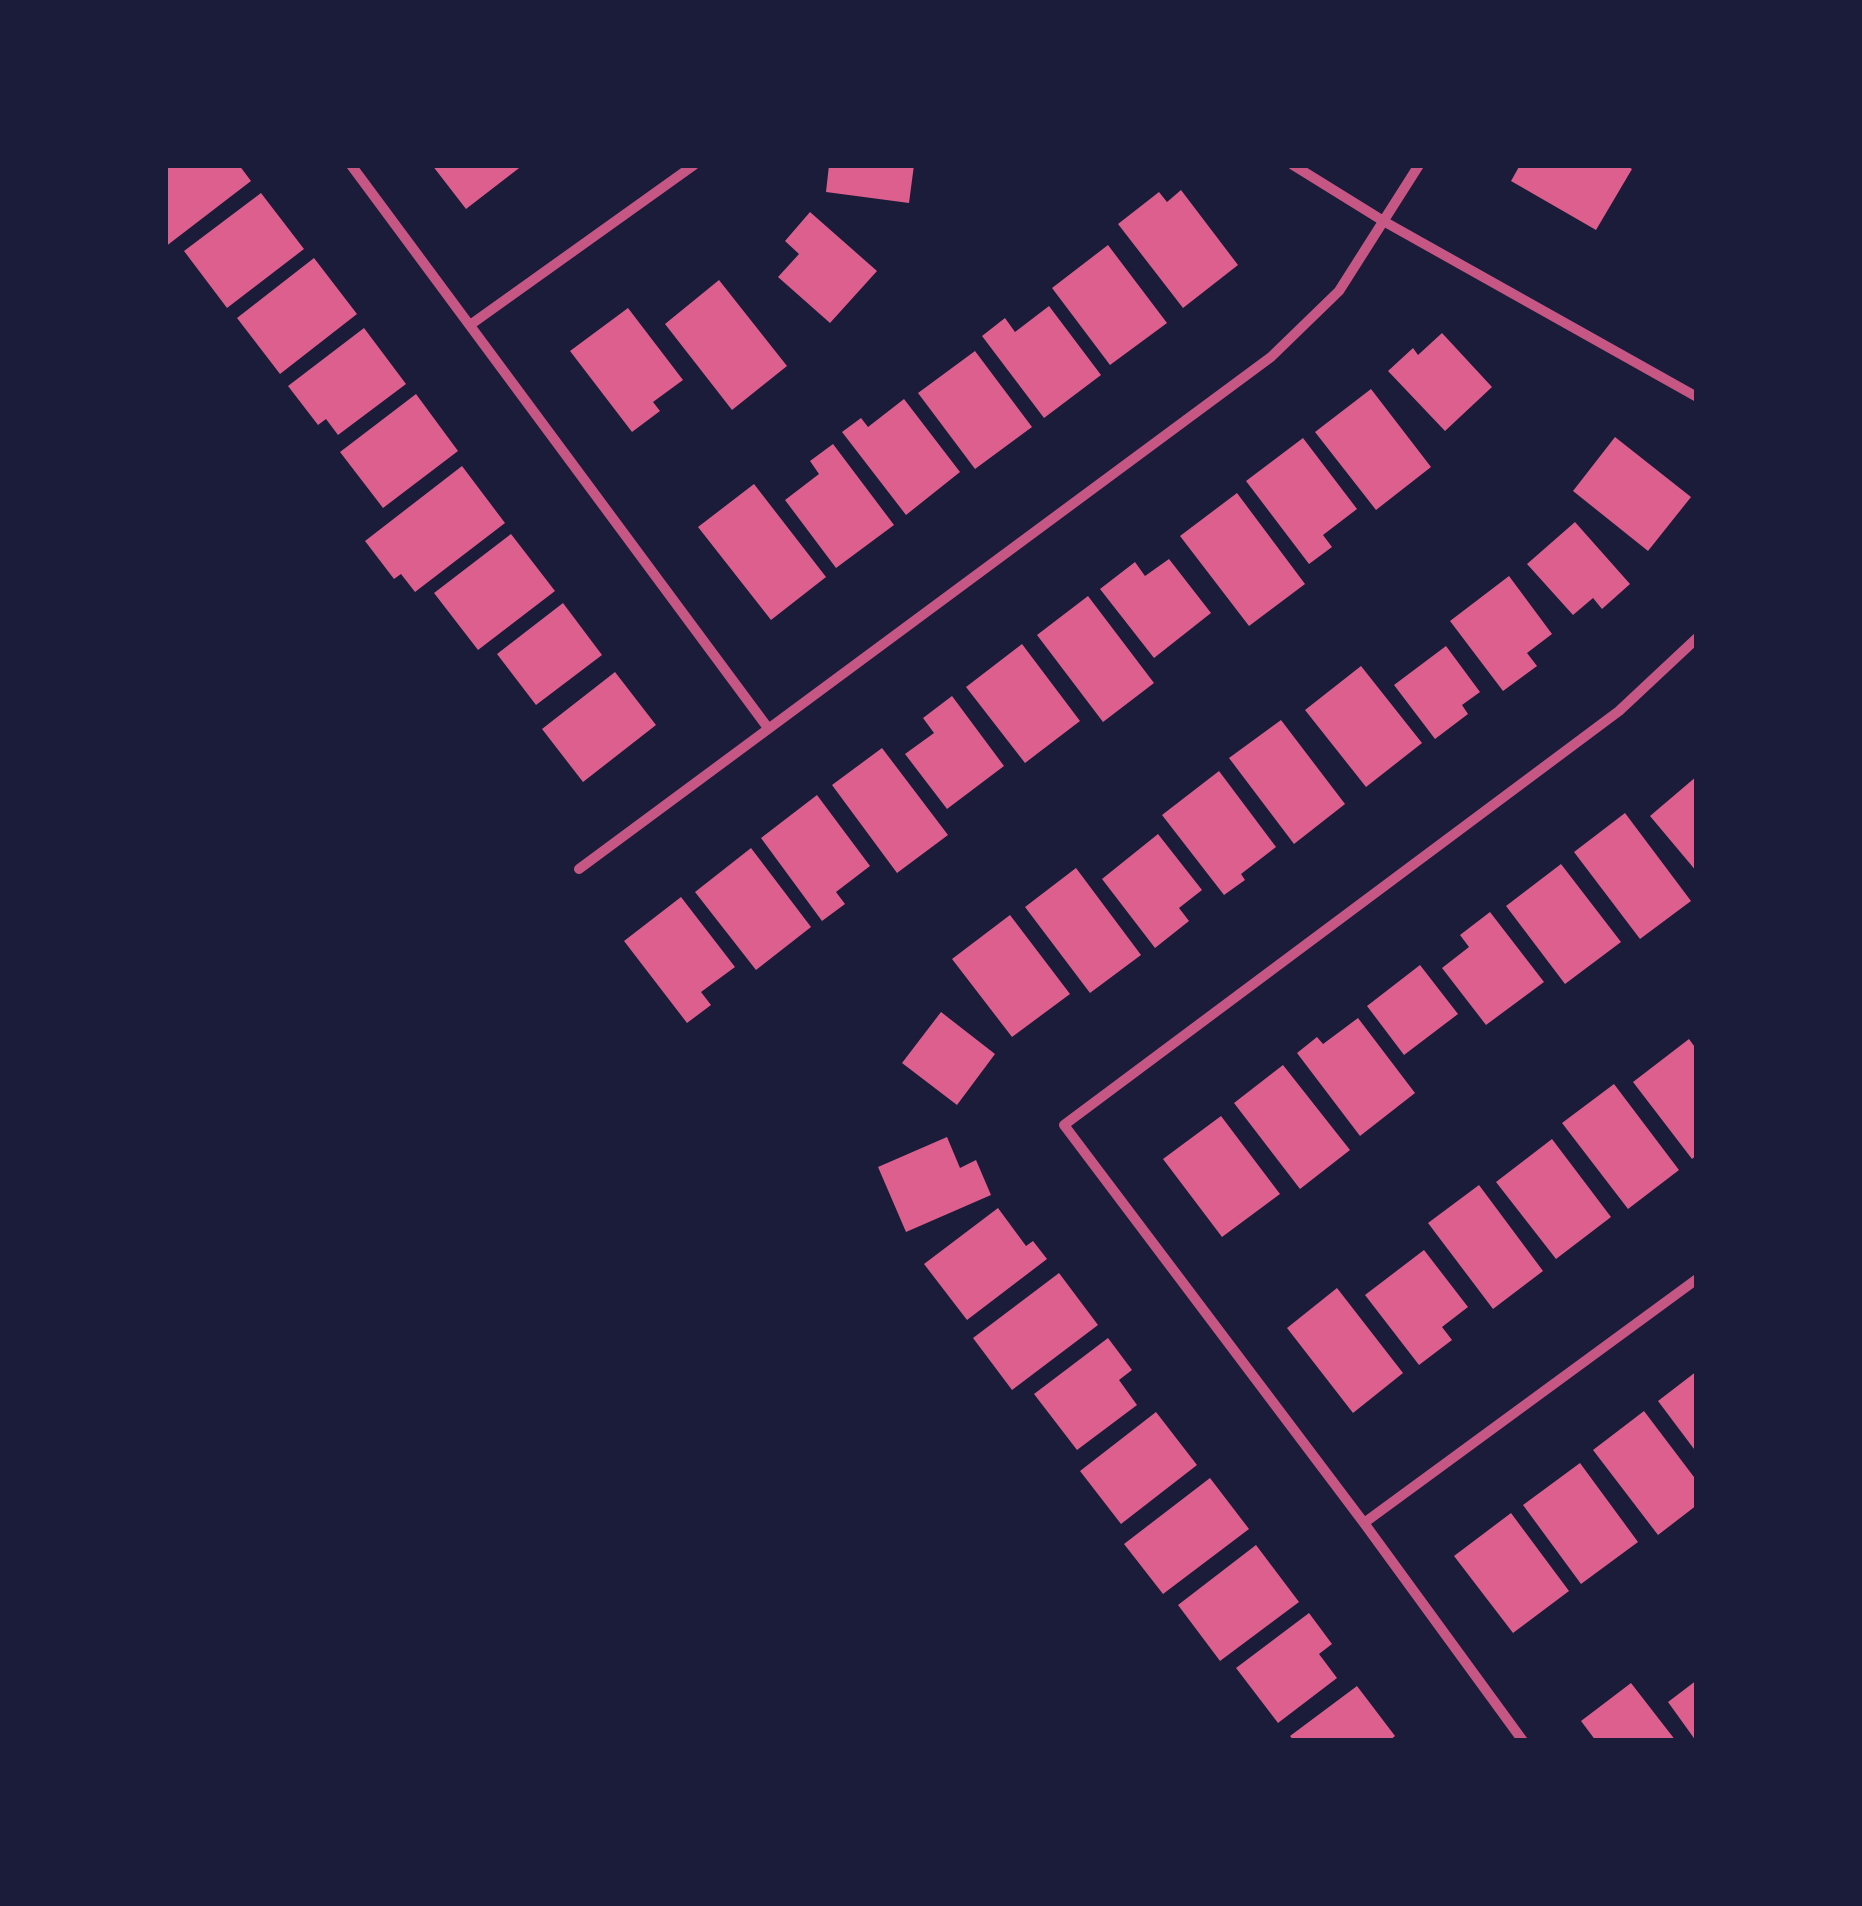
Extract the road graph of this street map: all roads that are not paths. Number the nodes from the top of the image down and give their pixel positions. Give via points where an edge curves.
1 (352, 165) edge
2 (694, 165) edge
3 (1293, 165) edge
4 (1419, 165) edge
5 (1385, 222) junction
6 (470, 324) junction
7 (1697, 397) edge
8 (1697, 638) edge
9 (768, 728) junction
10 (579, 869) dead end
11 (1697, 1280) edge
12 (1364, 1523) junction
13 (1523, 1741) edge

1 - 6 street
2 - 6 street
3 - 5 street
4 - 5 street
5 - 7 street
5 - 9 street via 1338,290 1271,357
6 - 9 street
8 - 12 street via 1619,712 1064,1125
9 - 10 street
11 - 12 street
12 - 13 street

